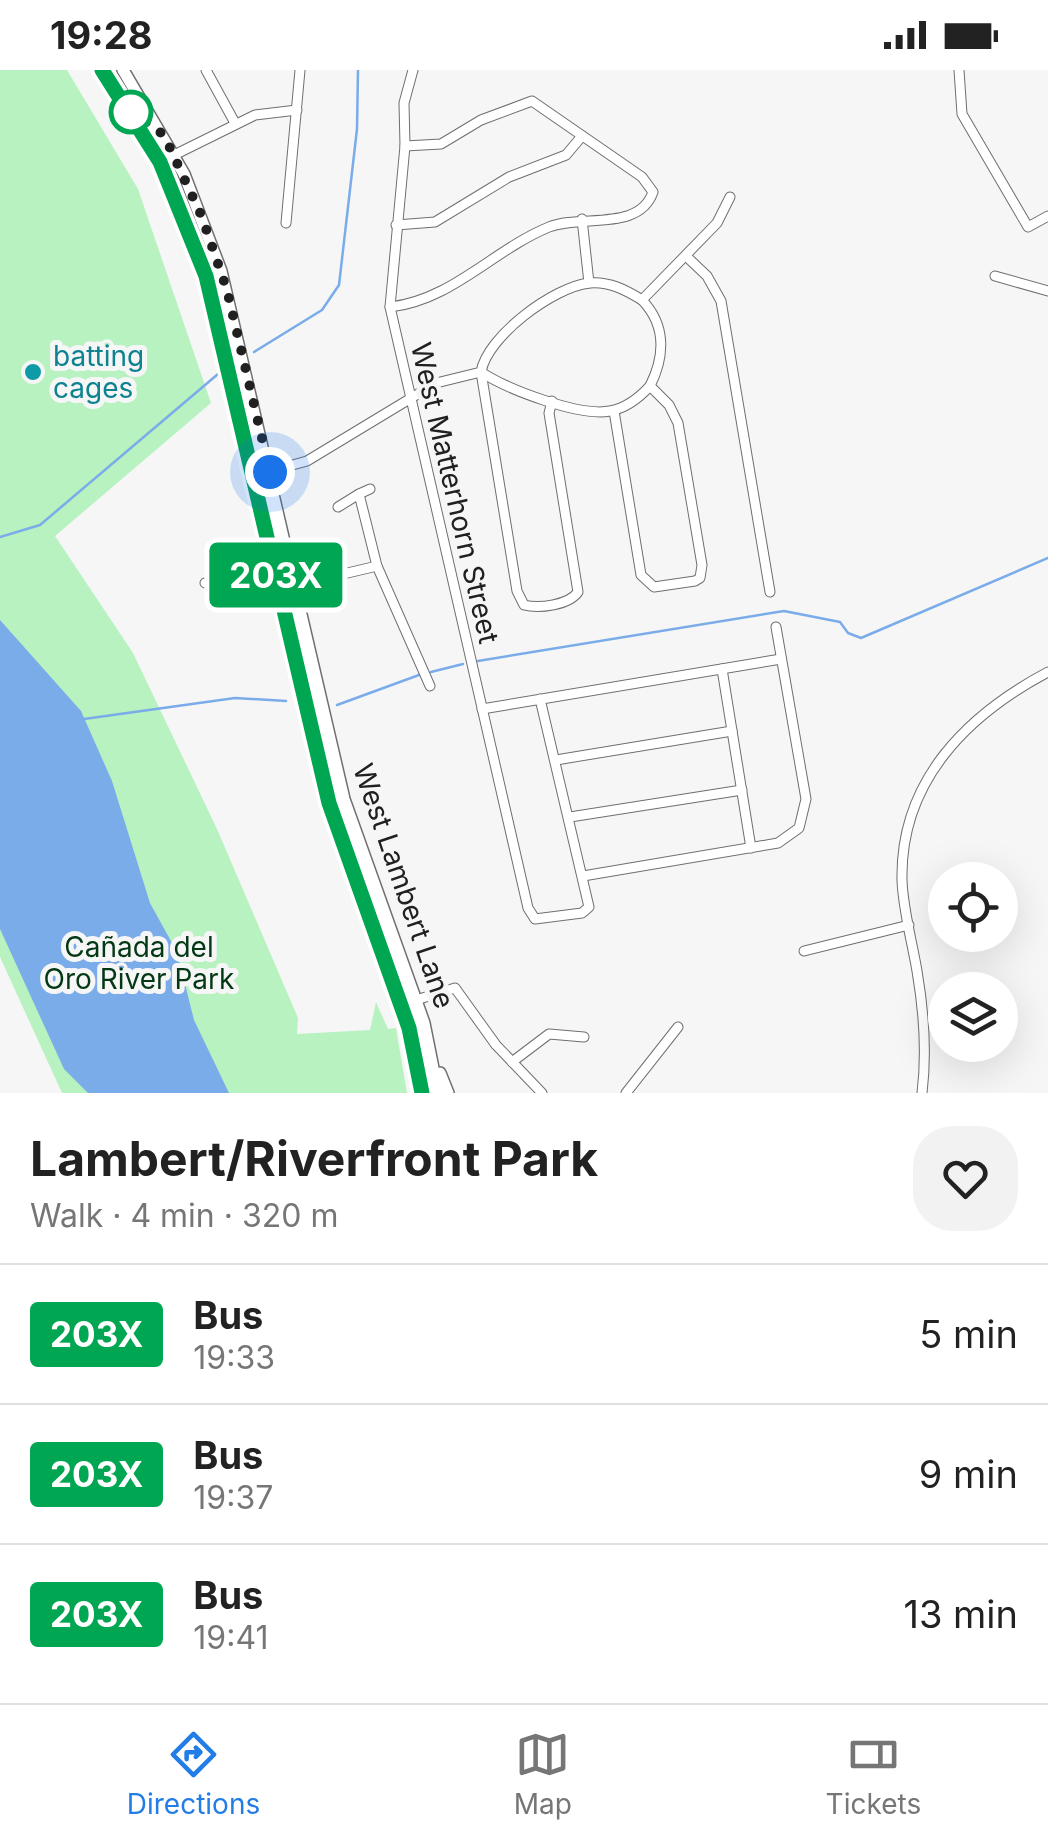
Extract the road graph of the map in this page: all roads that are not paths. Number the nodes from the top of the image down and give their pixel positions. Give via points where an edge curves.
1 (102, 70) edge
2 (122, 70) edge
3 (206, 70) edge
4 (300, 70) edge
5 (413, 70) edge
6 (959, 70) edge
7 (297, 110) junction
8 (236, 123) junction
9 (582, 136) junction
10 (405, 146) junction
11 (174, 155) junction
12 (160, 162) junction
13 (730, 197) dead end
14 (1048, 216) edge
15 (582, 219) junction
16 (286, 222) dead end
17 (396, 225) junction
18 (686, 256) junction
19 (995, 276) dead end
20 (589, 283) junction
21 (1048, 291) edge
22 (642, 300) junction
23 (390, 307) junction
24 (482, 372) junction
25 (650, 386) junction
26 (413, 398) junction
27 (552, 401) junction
28 (614, 411) junction
29 (270, 472) junction
30 (253, 476) junction
31 (370, 489) dead end
32 (359, 494) junction
33 (338, 506) dead end
34 (377, 566) junction
35 (292, 572) junction
36 (276, 576) junction
37 (204, 583) dead end
38 (770, 592) dead end
39 (776, 627) dead end
40 (781, 659) junction
41 (722, 669) junction
42 (1048, 672) edge
43 (430, 686) dead end
44 (540, 699) junction
45 (482, 709) junction
46 (732, 731) junction
47 (556, 760) junction
48 (742, 790) junction
49 (570, 818) junction
50 (751, 848) junction
51 (352, 875) junction
52 (584, 876) junction
53 (909, 925) junction
54 (396, 946) junction
55 (804, 951) dead end
56 (416, 1000) junction
57 (678, 1027) dead end
58 (584, 1037) dead end
59 (429, 1040) junction
60 (512, 1062) junction
61 (422, 1093) edge
62 (438, 1093) edge
63 (448, 1093) edge
64 (542, 1093) edge
65 (626, 1093) edge
66 (922, 1093) edge

1 - 12 main road, West Lambert Lane
2 - 11 main road, West Lambert Lane
3 - 8 street
4 - 7 street
5 - 10 street, West Matterhorn Street via 404,103
6 - 14 street via 962,114 1028,227
7 - 8 street
7 - 16 street
8 - 11 street
9 - 10 street via 532,102 481,120 441,144
9 - 15 street via 653,192 627,217
9 - 17 street via 566,154 509,177 436,222
10 - 17 street, West Matterhorn Street
11 - 12 street
11 - 29 main road, West Lambert Lane via 227,290
12 - 30 main road, West Lambert Lane via 211,294
13 - 18 street via 717,223
15 - 20 street
15 - 23 street via 538,232 424,302
17 - 23 street, West Matterhorn Street
18 - 22 street
18 - 38 street via 708,276 721,301
19 - 21 street
20 - 22 street via 621,288
20 - 24 street via 502,333
22 - 25 street via 661,340
23 - 26 street, West Matterhorn Street
24 - 26 street via 444,380
24 - 27 street
24 - 27 street via 518,598 530,608 576,595
25 - 28 street
25 - 28 street via 670,404 678,423 700,578 654,587 641,575
26 - 29 street via 321,455
26 - 45 street, West Matterhorn Street
27 - 28 street
29 - 30 street
29 - 35 main road, West Lambert Lane
30 - 36 main road, West Lambert Lane
31 - 32 street
32 - 33 street
32 - 34 street
34 - 35 street via 339,575 314,568
34 - 43 street
35 - 36 street
35 - 54 main road, West Lambert Lane via 350,818
36 - 37 street
36 - 51 main road, West Lambert Lane
39 - 40 street
40 - 41 street
40 - 50 street via 806,798 794,835
41 - 44 street
41 - 46 street
42 - 53 street via 968,724 936,762 917,797 906,842 902,880
44 - 45 street
44 - 47 street
45 - 52 street, West Matterhorn Street via 534,919 586,911
46 - 47 street
46 - 48 street
47 - 49 street
48 - 49 street
48 - 50 street
49 - 52 street
50 - 52 street
51 - 54 main road via 364,886 387,942
51 - 61 main road, West Lambert Lane via 409,1028
53 - 55 street
53 - 66 street via 927,1053
54 - 56 main road, West Lambert Lane
56 - 59 main road, West Lambert Lane
56 - 60 street via 455,988
57 - 65 street
58 - 60 street via 549,1034
59 - 62 main road, West Lambert Lane
59 - 63 main road
60 - 64 street

